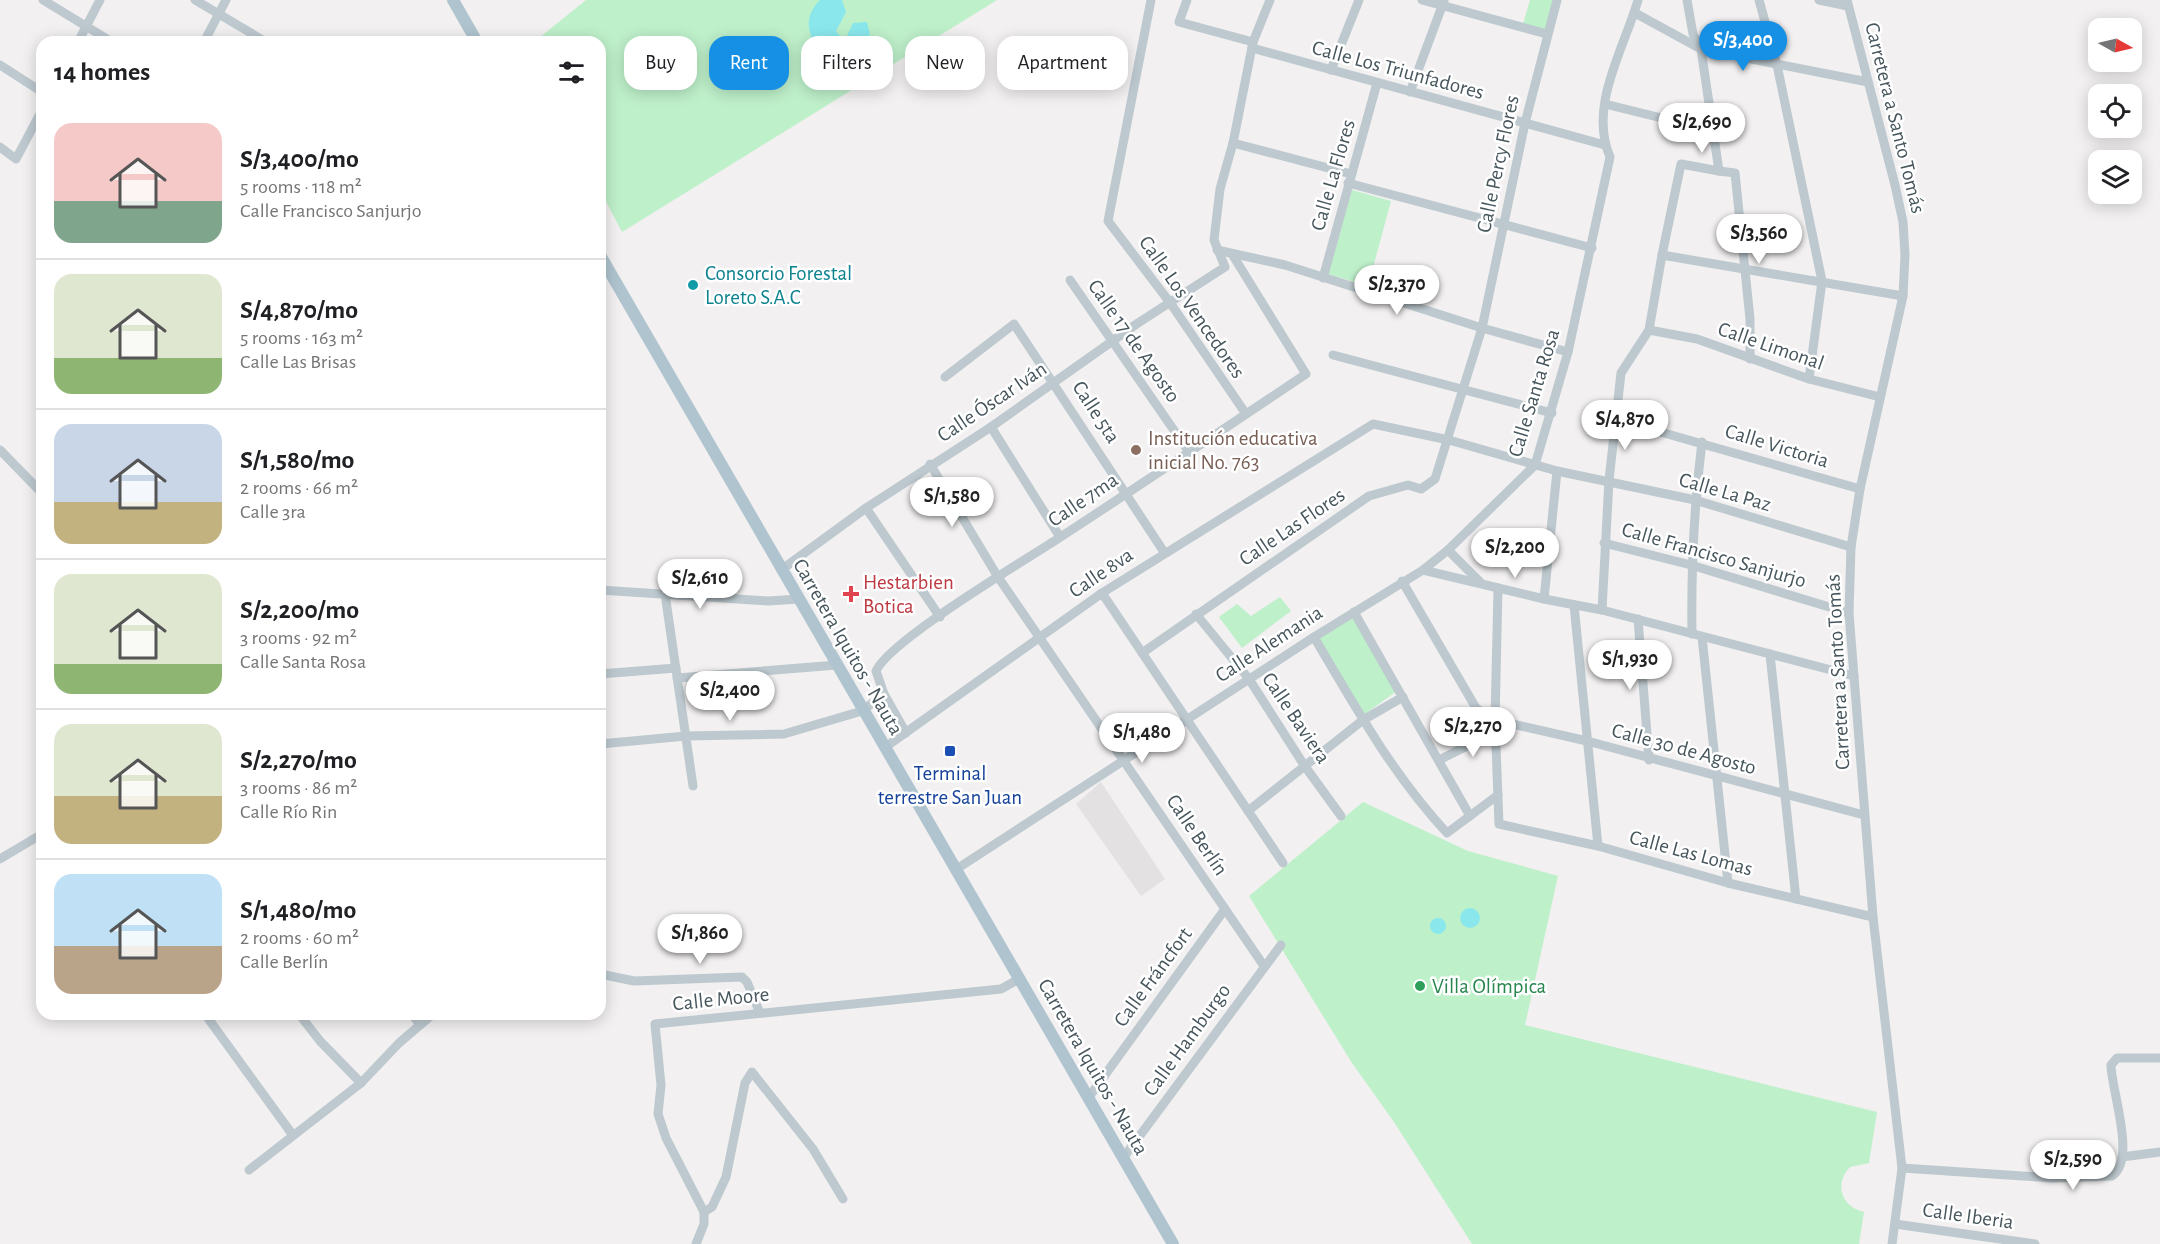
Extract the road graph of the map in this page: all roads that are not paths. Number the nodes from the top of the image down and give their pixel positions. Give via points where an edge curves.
1 (43, 0) edge
2 (100, 0) edge
3 (195, 0) edge
4 (226, 0) edge
5 (453, 0) edge
6 (1150, 0) edge
7 (1187, 0) edge
8 (1270, 0) edge
9 (1359, 0) edge
10 (1422, 0) edge
11 (1557, 0) edge
12 (1626, 0) edge
13 (1687, 0) edge
14 (1759, 0) edge
15 (1819, 0) edge
16 (1444, 3) edge
17 (1847, 3) edge
18 (1637, 5) edge
19 (219, 14) junction
20 (86, 26) junction
21 (1547, 34) junction
22 (81, 36) edge
23 (102, 36) edge
24 (207, 36) edge
25 (256, 36) edge
26 (474, 36) edge
27 (1252, 45) junction
28 (1701, 49) junction
29 (0, 65) edge
30 (1777, 66) junction
31 (1331, 70) junction
32 (1868, 82) junction
33 (1377, 83) junction
34 (36, 88) edge
35 (1410, 92) junction
36 (1605, 104) junction
37 (36, 121) edge
38 (1525, 123) junction
39 (1714, 130) junction
40 (1233, 143) junction
41 (1605, 146) junction
42 (0, 147) edge
43 (1719, 171) junction
44 (1350, 179) junction
45 (1503, 224) junction
46 (1592, 248) junction
47 (1217, 250) junction
48 (1232, 254) junction
49 (1662, 255) junction
50 (606, 265) edge
51 (1745, 268) junction
52 (1323, 278) junction
53 (1070, 280) dead end
54 (1822, 281) junction
55 (1903, 296) junction
56 (1171, 304) junction
57 (1482, 328) junction
58 (1649, 330) junction
59 (1113, 341) junction
60 (1568, 352) junction
61 (1333, 355) dead end
62 (1750, 359) junction
63 (945, 376) dead end
64 (1809, 379) junction
65 (1054, 382) junction
66 (1465, 389) junction
67 (1880, 397) junction
68 (1552, 413) junction
69 (1246, 414) junction
70 (1615, 419) junction
71 (991, 427) junction
72 (1346, 439) joint
73 (1449, 440) junction
74 (1702, 442) junction
75 (0, 450) edge
76 (1189, 452) junction
77 (930, 464) junction
78 (1535, 465) junction
79 (1557, 471) junction
80 (1609, 480) junction
81 (36, 487) edge
82 (1860, 489) junction
83 (1126, 493) junction
84 (1695, 501) junction
85 (866, 508) junction
86 (1060, 537) junction
87 (1604, 543) junction
88 (1851, 547) junction
89 (1448, 550) junction
90 (1164, 552) junction
91 (1691, 565) junction
92 (781, 570) junction
93 (1424, 570) junction
94 (998, 577) junction
95 (1402, 581) junction
96 (1481, 584) junction
97 (1498, 588) junction
98 (606, 590) edge
99 (1102, 593) junction
100 (665, 594) junction
101 (799, 599) junction
102 (1544, 599) junction
103 (1575, 605) junction
104 (1602, 610) junction
105 (1354, 612) junction
106 (1849, 613) junction
107 (1196, 614) junction
108 (940, 617) junction
109 (1638, 619) junction
110 (1692, 633) junction
111 (1314, 637) junction
112 (1702, 637) junction
113 (1040, 638) junction
114 (1142, 653) junction
115 (1770, 654) junction
116 (837, 665) junction
117 (676, 668) junction
118 (606, 674) edge
119 (1854, 676) junction
120 (677, 678) junction
121 (1249, 679) junction
122 (884, 694) junction
123 (1403, 697) junction
124 (862, 711) junction
125 (1186, 719) junction
126 (1363, 720) junction
127 (1495, 720) junction
128 (1495, 732) junction
129 (906, 733) junction
130 (686, 736) junction
131 (1587, 741) junction
132 (606, 743) edge
133 (884, 748) junction
134 (1123, 760) junction
135 (1439, 760) junction
136 (1649, 760) junction
137 (1304, 765) junction
138 (1716, 777) junction
139 (693, 786) dead end
140 (1498, 795) junction
141 (1785, 795) junction
142 (1248, 811) junction
143 (1864, 815) junction
144 (1341, 816) dead end
145 (1470, 816) junction
146 (36, 838) edge
147 (1598, 846) junction
148 (0, 859) edge
149 (1283, 863) dead end
150 (955, 870) junction
151 (1728, 883) junction
152 (1796, 899) junction
153 (1225, 909) junction
154 (1873, 917) junction
155 (1281, 945) dead end
156 (1264, 966) junction
157 (606, 975) edge
158 (1019, 979) junction
159 (760, 1013) junction
160 (209, 1020) edge
161 (304, 1020) edge
162 (416, 1020) edge
163 (425, 1020) edge
164 (420, 1024) junction
165 (2160, 1058) edge
166 (361, 1083) junction
167 (1089, 1097) junction
168 (292, 1134) junction
169 (2160, 1152) edge
170 (2122, 1157) junction
171 (1124, 1158) junction
172 (1902, 1168) junction
173 (249, 1170) dead end
174 (843, 1199) dead end
175 (704, 1212) junction
176 (1895, 1224) junction
177 (696, 1244) edge
178 (1173, 1244) edge
179 (1892, 1244) edge
180 (2035, 1244) edge

1 - 20 street
2 - 20 street
3 - 19 street
4 - 19 street
5 - 26 main road
6 - 56 street, Calle Los Vencedores via 1108,221
7 - 27 street via 1179,22
8 - 27 street
9 - 31 street
10 - 16 street
11 - 21 street, Calle Percy Flores
12 - 18 street
13 - 28 street via 1693,34
14 - 30 street
15 - 17 street
16 - 21 street
16 - 35 street
17 - 32 street, Carretera a Santo Tomás
18 - 28 street
18 - 36 street, Calle Santa Rosa via 1607,87
19 - 24 street
19 - 25 street
20 - 22 street
20 - 23 street
21 - 38 street, Calle Percy Flores
27 - 31 street, Calle Los Triunfadores
27 - 40 street
28 - 30 street
28 - 39 street
29 - 34 street
30 - 32 street
30 - 54 street
31 - 33 street, Calle Los Triunfadores
32 - 55 street, Carretera a Santo Tomás via 1904,222
33 - 35 street, Calle Los Triunfadores
33 - 44 street, Calle La Flores
35 - 38 street, Calle Los Triunfadores
36 - 39 street
36 - 41 street, Calle Santa Rosa
37 - 42 street via 16,159
38 - 41 street, Calle Los Triunfadores
38 - 45 street, Calle Percy Flores
39 - 43 street
40 - 44 street
40 - 47 street via 1220,189 1214,240
41 - 46 street, Calle Santa Rosa via 1610,157
43 - 49 street via 1681,164
43 - 51 street via 1735,173
44 - 45 street
44 - 52 street, Calle La Flores
45 - 46 street
45 - 57 street, Calle Percy Flores
46 - 60 street, Calle Santa Rosa
47 - 48 street
47 - 56 street, Calle Óscar Iván via 1224,267
48 - 52 street
48 - 69 street, Calle 7ma via 1306,374
49 - 51 street
49 - 58 street
50 - 92 main road, Carretera Iquitos - Nauta
51 - 54 street
51 - 62 street
52 - 57 street
53 - 59 street, Calle 17 de Agosto
54 - 55 street
54 - 64 street
55 - 67 street, Carretera a Santo Tomás
56 - 59 street, Calle Óscar Iván
56 - 69 street, Calle Los Vencedores
57 - 60 street
57 - 66 street, Calle Percy Flores
58 - 62 street, Calle Limonal via 1697,339
58 - 70 street via 1621,373
59 - 65 street, Calle Óscar Iván
59 - 76 street, Calle 17 de Agosto
60 - 68 street, Calle Santa Rosa
61 - 66 street
62 - 64 street, Calle Limonal
63 - 65 street, Calle 5ta via 1014,324
64 - 67 street, Calle Limonal
65 - 71 street, Calle Óscar Iván
65 - 83 street, Calle 5ta
66 - 68 street
66 - 73 street, Calle Percy Flores
67 - 82 street, Carretera a Santo Tomás
68 - 78 street, Calle Santa Rosa
69 - 76 street, Calle 7ma
70 - 74 street, Calle Victoria
70 - 80 street
71 - 77 street, Calle Óscar Iván
71 - 86 street
72 - 73 street, Calle La Paz via 1373,424
72 - 90 street, Calle 8va
73 - 78 street, Calle La Paz
73 - 107 street, Calle Las Flores via 1440,469 1428,486 1421,489 1407,485 1388,493 1374,493
74 - 82 street, Calle Victoria
74 - 84 street
75 - 81 street
76 - 83 street, Calle 7ma
77 - 85 street, Calle Óscar Iván
77 - 94 street, Calle Berlín
78 - 79 street, Calle La Paz
78 - 89 street, Calle Santa Rosa
79 - 80 street, Calle La Paz
79 - 102 street
80 - 84 street, Calle La Paz
80 - 87 street
82 - 88 street, Carretera a Santo Tomás
83 - 86 street, Calle 7ma
83 - 90 street, Calle 5ta
84 - 88 street, Calle La Paz
84 - 91 street
85 - 92 street, Calle Óscar Iván
85 - 108 street
86 - 94 street, Calle 7ma
87 - 91 street, Calle Francisco Sanjurjo
87 - 104 street
88 - 106 street, Carretera a Santo Tomás
89 - 93 street, Calle Santa Rosa
89 - 96 street
90 - 99 street, Calle 8va
91 - 106 street, Calle Francisco Sanjurjo
91 - 110 street
92 - 101 main road, Carretera Iquitos - Nauta
93 - 95 street, Calle Alemania
93 - 96 street
94 - 108 street, Calle 7ma
94 - 113 street, Calle Berlín
95 - 105 street, Calle Alemania
95 - 127 street via 1476,708
96 - 97 street
97 - 102 street
97 - 127 street
98 - 100 street
99 - 113 street, Calle 8va
99 - 114 street
100 - 101 street via 768,601
100 - 117 street
101 - 116 main road, Carretera Iquitos - Nauta
102 - 103 street
103 - 104 street
103 - 131 street
104 - 109 street
105 - 111 street, Calle Alemania
105 - 123 street
106 - 119 street, Carretera a Santo Tomás
107 - 114 street, Calle Las Flores
107 - 121 street, Calle Baviera
108 - 122 street, Calle 7ma via 880,663 876,671
109 - 110 street
109 - 136 street
110 - 112 street
111 - 121 street, Calle Alemania
111 - 126 street
112 - 115 street
112 - 138 street
113 - 129 street, Calle 8va
113 - 134 street, Calle Berlín
114 - 125 street
115 - 119 street
115 - 141 street
116 - 120 street
116 - 124 main road, Carretera Iquitos - Nauta
117 - 118 street
117 - 120 street
119 - 143 street, Carretera a Santo Tomás
120 - 130 street
121 - 125 street, Calle Alemania
121 - 137 street, Calle Baviera
122 - 124 street
122 - 129 street, Calle 7ma
123 - 126 street
123 - 135 street
124 - 130 street via 783,734
124 - 133 main road, Carretera Iquitos - Nauta
125 - 134 street, Calle Alemania
125 - 142 street
126 - 137 street
126 - 145 street via 1422,806 1448,833
127 - 128 street
127 - 131 street, Calle 30 de Agosto
128 - 135 street
128 - 140 street
129 - 133 street, Calle 8va
130 - 132 street
130 - 139 street
131 - 136 street, Calle 30 de Agosto
131 - 147 street
133 - 150 main road, Carretera Iquitos - Nauta
134 - 150 street, Calle Alemania
134 - 153 street, Calle Berlín
135 - 145 street
136 - 138 street, Calle 30 de Agosto
137 - 142 street
137 - 144 street, Calle Baviera
138 - 141 street, Calle 30 de Agosto
138 - 151 street
140 - 145 street
140 - 147 street, Calle Las Lomas via 1499,824
141 - 143 street, Calle 30 de Agosto
141 - 152 street
142 - 149 street
143 - 154 street, Carretera a Santo Tomás
146 - 148 street
147 - 151 street, Calle Las Lomas
150 - 158 main road, Carretera Iquitos - Nauta
151 - 152 street, Calle Las Lomas
152 - 154 street, Calle Las Lomas
153 - 156 street, Calle Berlín
153 - 167 street, Calle Fráncfort
154 - 172 street, Carretera a Santo Tomás
155 - 156 street, Calle Hamburgo
156 - 171 street, Calle Hamburgo
157 - 159 street via 634,981 742,977
158 - 159 street, Calle Moore via 1001,989
158 - 167 main road, Carretera Iquitos - Nauta
159 - 175 street, Calle Moore via 655,1024 661,1085 658,1114
160 - 168 street
161 - 166 street
162 - 164 street
163 - 164 street
164 - 166 street
165 - 170 street via 2117,1058 2111,1065
166 - 168 street
167 - 171 main road, Carretera Iquitos - Nauta
168 - 173 street
169 - 170 street
170 - 172 street via 2120,1169 2112,1176 2065,1178
171 - 178 main road, Carretera Iquitos - Nauta
172 - 176 street, Carretera a Santo Tomás
174 - 175 street via 813,1149 752,1072 745,1083 726,1177 716,1201
175 - 177 street via 705,1224
176 - 179 street, Carretera a Santo Tomás
176 - 180 street, Calle Iberia

